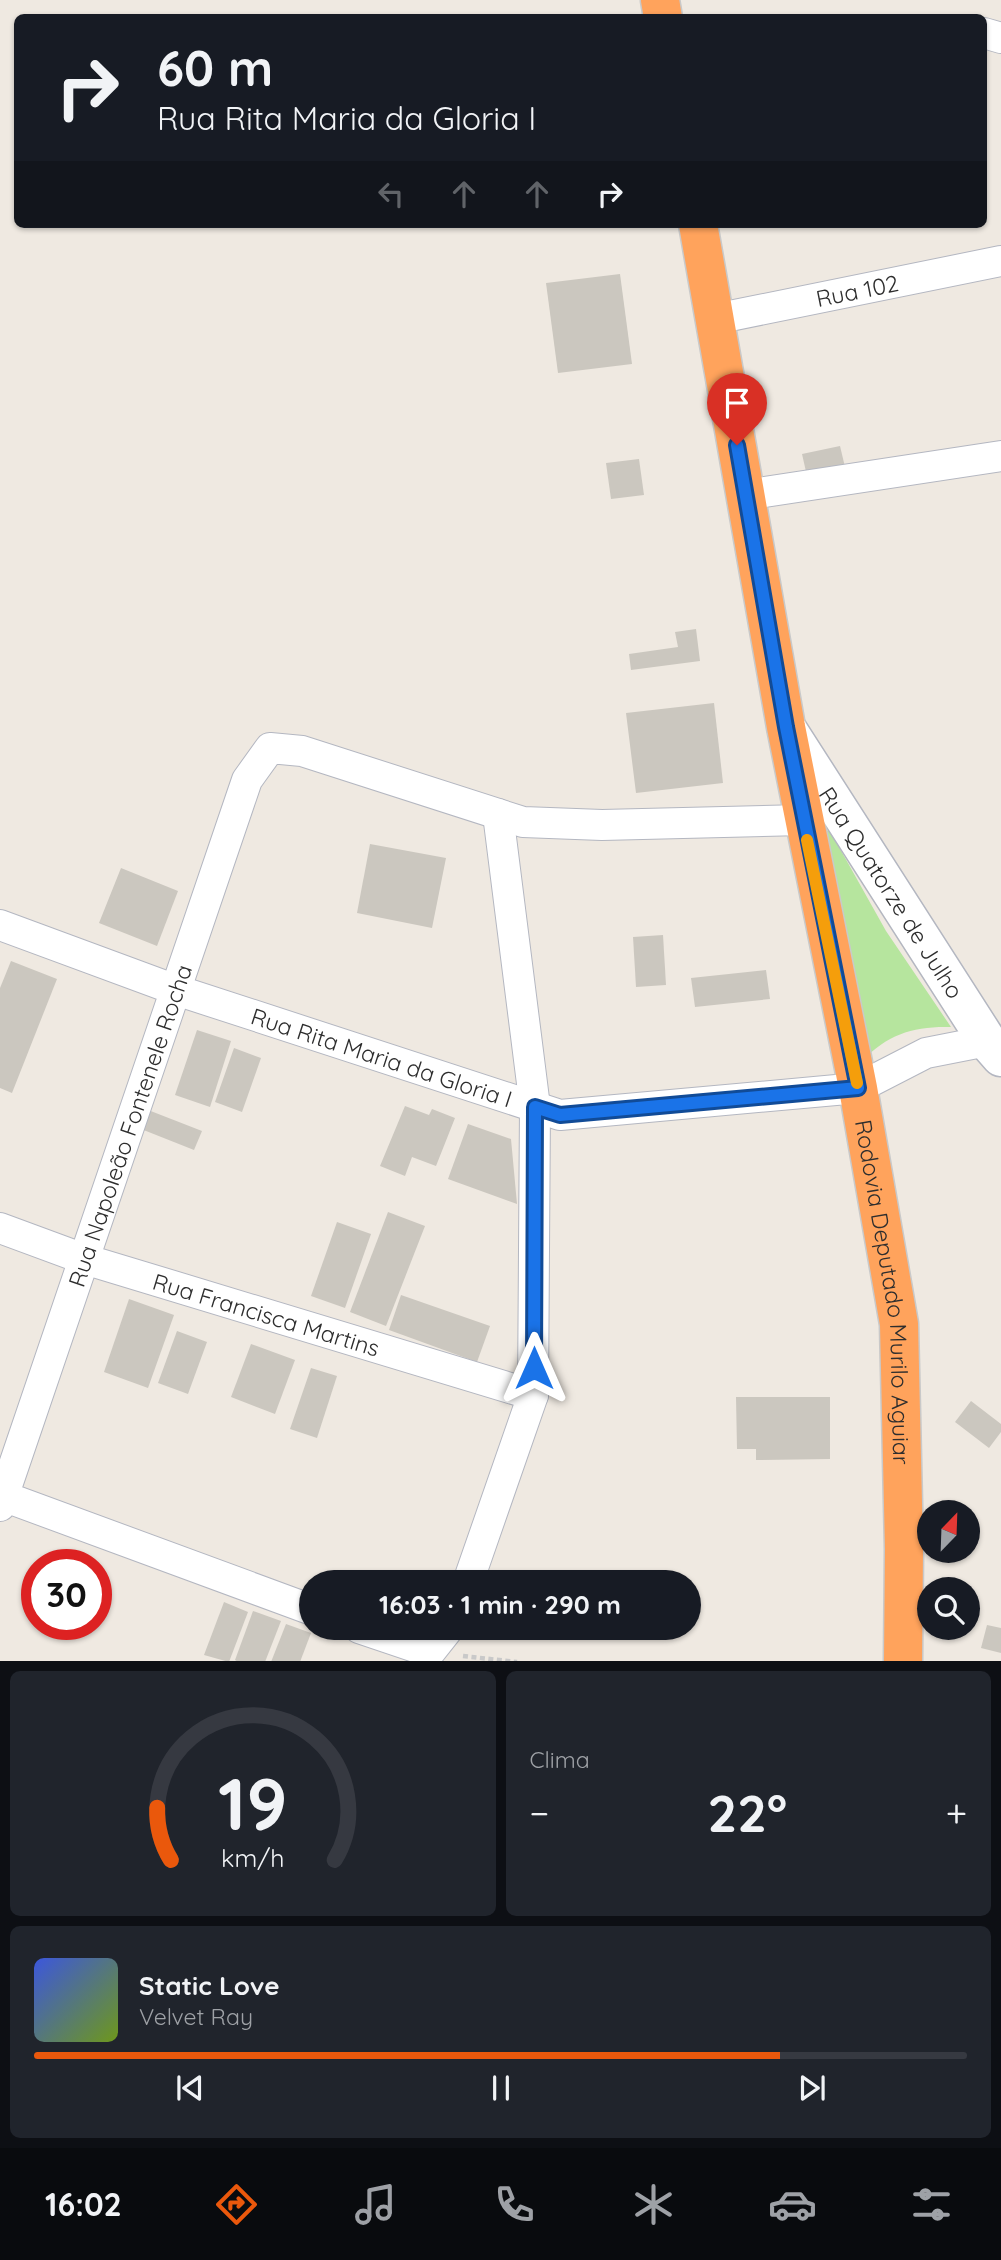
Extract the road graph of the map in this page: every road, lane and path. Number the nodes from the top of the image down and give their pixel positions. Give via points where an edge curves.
1 (699, 228) edge
2 (1001, 261) edge
3 (715, 319) junction
4 (1001, 456) edge
5 (745, 495) junction
6 (786, 727) junction
7 (498, 814) junction
8 (803, 820) junction
9 (0, 925) edge
10 (176, 989) junction
11 (994, 1049) edge
12 (858, 1088) junction
13 (535, 1107) junction
14 (0, 1228) edge
15 (84, 1259) junction
16 (533, 1395) junction
17 (1, 1499) edge
18 (472, 1570) edge
19 (299, 1605) edge
20 (393, 1640) edge
21 (440, 1640) edge
22 (430, 1653) junction
23 (517, 1661) edge
24 (903, 1661) edge

1 - 3 highway, Rodovia Deputado Murilo Aguiar
2 - 3 street, Rua 102
3 - 5 highway, Rodovia Deputado Murilo Aguiar
4 - 5 street
5 - 6 highway, Rodovia Deputado Murilo Aguiar
6 - 8 highway, Rodovia Deputado Murilo Aguiar
6 - 11 street, Rua Quatorze de Julho
7 - 8 street via 523,822 602,825
7 - 10 street, Rua Napoleão Fontenele Rocha via 302,751 270,748 247,780
7 - 13 street
8 - 12 highway, Rodovia Deputado Murilo Aguiar
9 - 10 street, Rua Rita Maria da Gloria I
10 - 13 street, Rua Rita Maria da Gloria I
10 - 15 street, Rua Napoleão Fontenele Rocha
11 - 12 street via 926,1054
12 - 13 street, Rua Rita Maria da Gloria I via 560,1115
12 - 24 highway, Rodovia Deputado Murilo Aguiar via 899,1324
13 - 16 street
14 - 15 street, Rua Francisca Martins
15 - 16 street, Rua Francisca Martins
15 - 17 street, Rua Napoleão Fontenele Rocha
16 - 18 street
17 - 19 street
20 - 22 street
21 - 22 street
22 - 23 path

